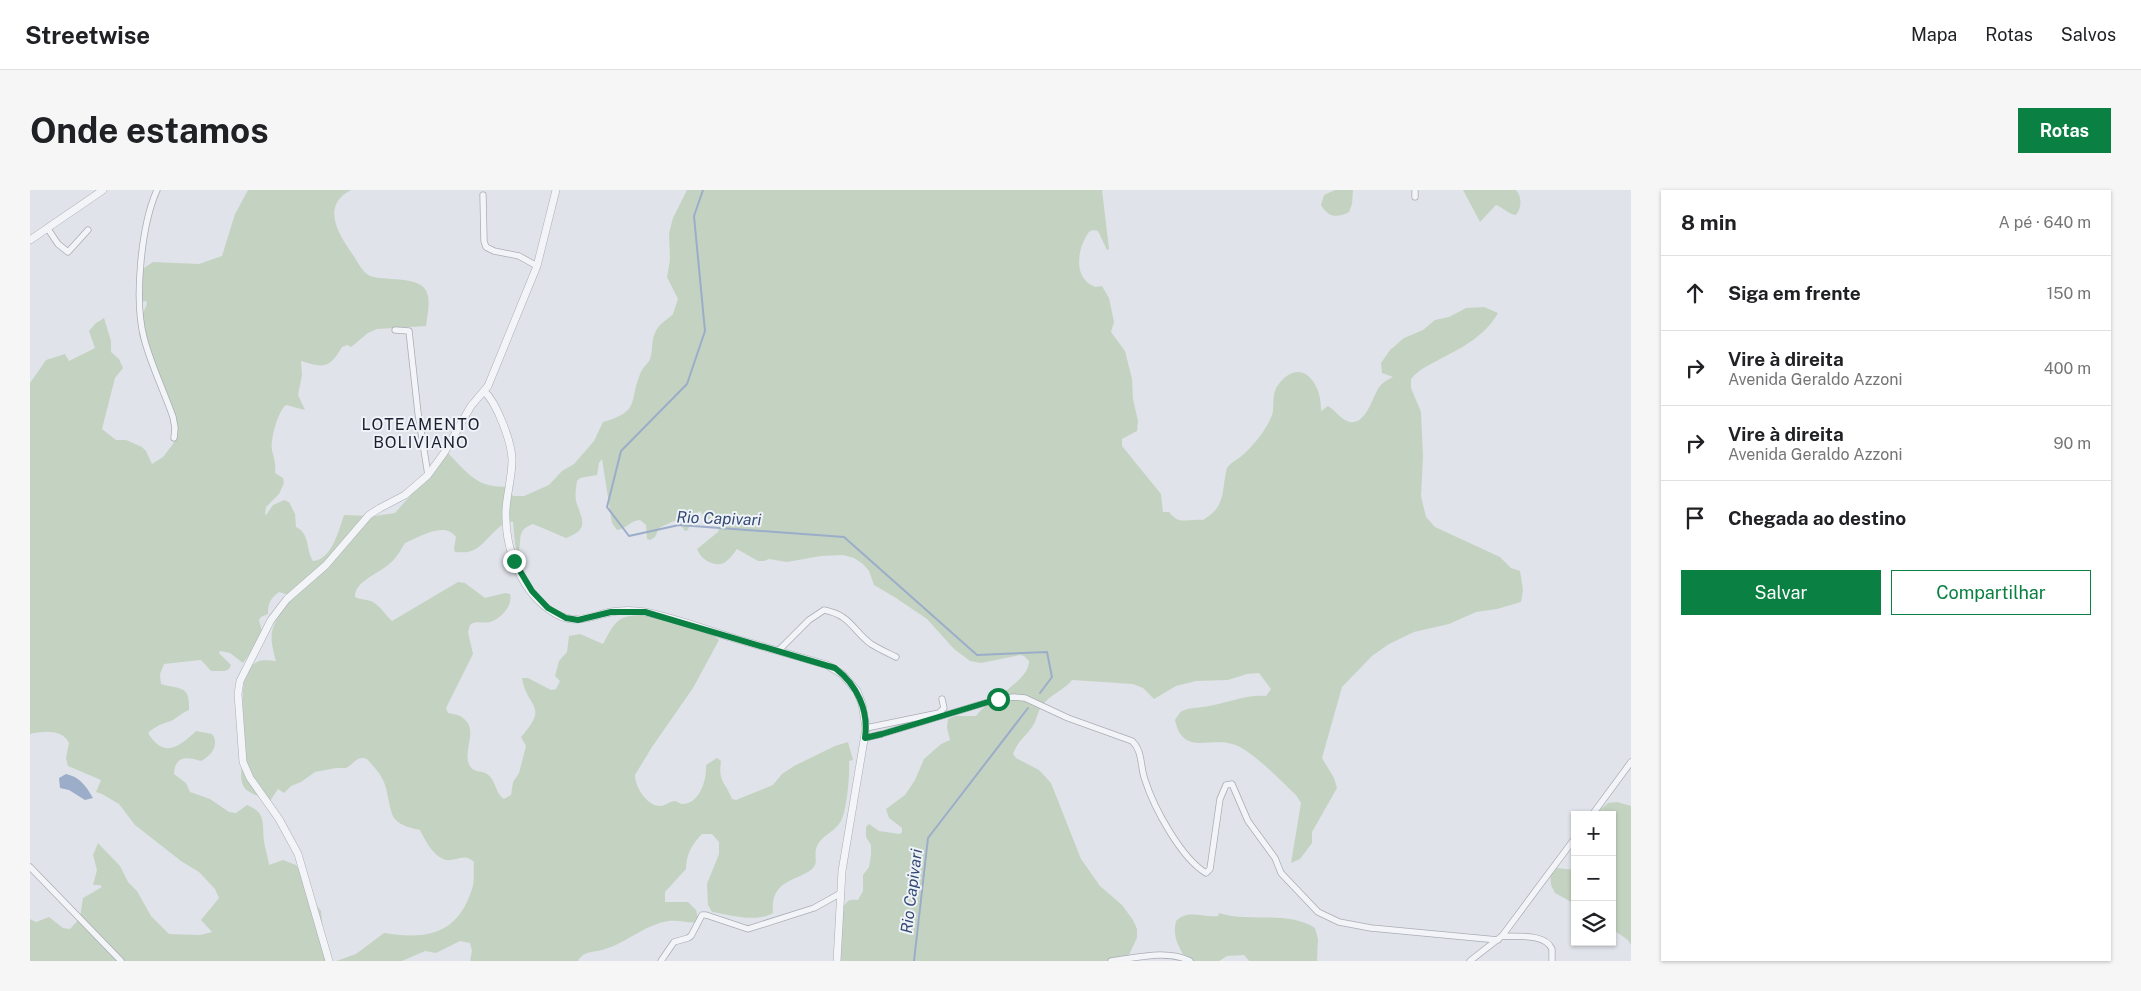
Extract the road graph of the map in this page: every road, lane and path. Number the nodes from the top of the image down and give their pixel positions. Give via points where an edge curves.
1 (103, 190) edge
2 (157, 190) edge
3 (556, 190) edge
4 (482, 195) dead end
5 (48, 229) junction
6 (88, 230) dead end
7 (30, 240) edge
8 (537, 266) junction
9 (395, 330) dead end
10 (484, 391) junction
11 (174, 438) dead end
12 (428, 475) junction
13 (778, 650) junction
14 (896, 657) dead end
15 (942, 699) dead end
16 (866, 728) junction
17 (865, 738) junction
18 (1631, 762) edge
19 (1595, 811) edge
20 (1571, 843) edge
21 (30, 868) edge
22 (841, 893) junction
23 (1500, 938) junction
24 (121, 961) edge
25 (329, 961) edge
26 (661, 961) edge
27 (837, 961) edge
28 (1111, 961) edge
29 (1190, 961) edge
30 (1470, 961) edge
31 (1552, 961) edge

1 - 5 street
2 - 11 street via 144,245 140,311 149,356 173,417
3 - 8 street
4 - 8 street via 486,247 519,256
5 - 6 street via 68,252
5 - 7 street
8 - 10 street
9 - 12 street via 409,331
10 - 12 street
10 - 13 street via 494,404 512,459 506,509 510,552 519,572 548,608 566,618 578,620 611,612 645,612
12 - 25 street via 405,495 369,516 326,565 287,599 265,630 238,689 242,762 298,854
13 - 14 street via 824,610 838,614 870,643
13 - 16 street via 827,665 842,674 857,691
15 - 16 street via 944,708 939,713
16 - 17 street
17 - 22 street via 846,844
17 - 23 street via 998,699 1025,698 1068,718 1132,741 1138,749 1145,783 1168,829 1206,873 1210,869 1220,799 1226,786 1232,784 1248,821 1281,873 1318,912 1339,922 1371,928
18 - 19 street
20 - 23 street
21 - 24 street
22 - 26 street via 814,908 748,929 702,915 691,936 674,942
22 - 27 street
23 - 30 street
23 - 31 street via 1539,938 1546,941 1552,949
28 - 29 street via 1165,955 1176,955

